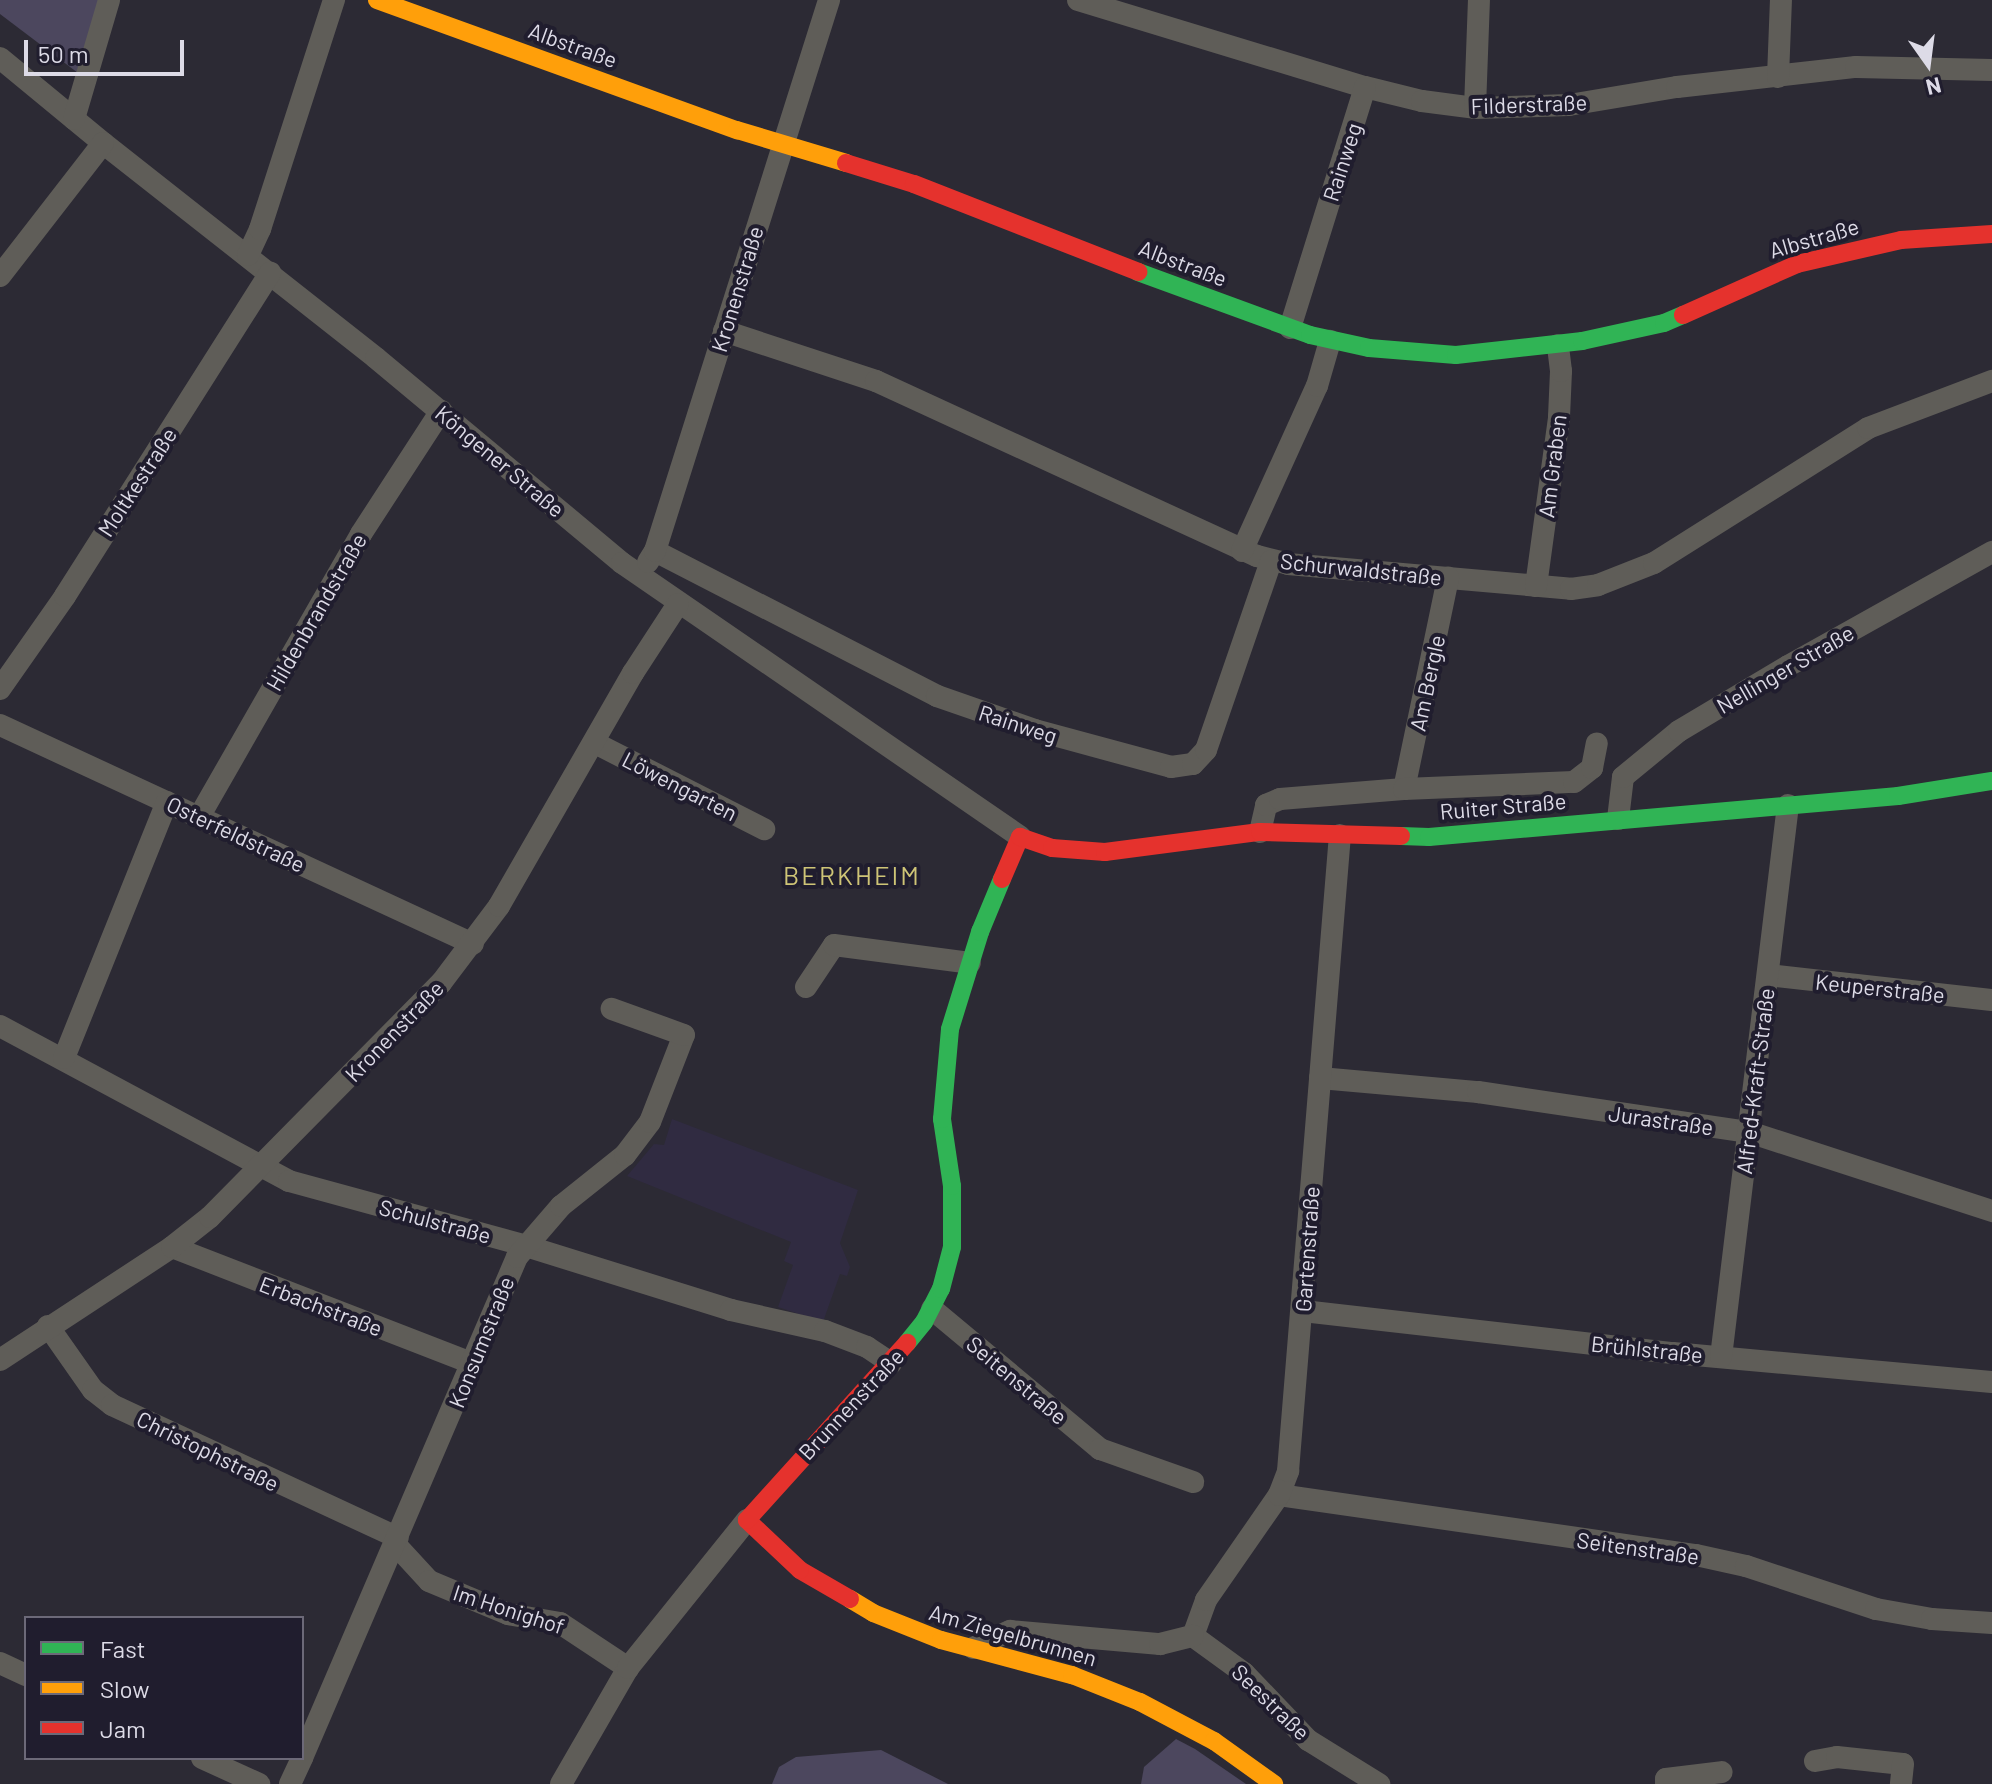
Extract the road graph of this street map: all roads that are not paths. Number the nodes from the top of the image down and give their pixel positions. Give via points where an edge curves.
1 (109, 0) edge
2 (334, 0) edge
3 (377, 0) edge
4 (829, 0) edge
5 (1078, 0) edge
6 (1479, 0) edge
7 (1781, 0) edge
8 (0, 58) edge
9 (1992, 70) edge
10 (1778, 77) junction
11 (1365, 87) junction
12 (1475, 108) junction
13 (74, 119) junction
14 (783, 141) junction
15 (103, 143) junction
16 (1992, 234) edge
17 (248, 255) junction
18 (270, 273) junction
19 (0, 276) edge
20 (1290, 328) junction
21 (724, 331) junction
22 (1330, 341) junction
23 (1558, 345) junction
24 (1992, 381) edge
25 (441, 411) junction
26 (655, 551) junction
27 (1242, 551) junction
28 (1992, 552) edge
29 (1271, 561) junction
30 (639, 576) junction
31 (1448, 578) junction
32 (1536, 586) junction
33 (678, 604) junction
34 (0, 689) edge
35 (0, 725) edge
36 (595, 743) junction
37 (1597, 743) dead end
38 (1992, 781) edge
39 (1404, 789) junction
40 (167, 802) junction
41 (1788, 805) junction
42 (199, 817) junction
43 (1618, 819) junction
44 (764, 829) dead end
45 (1260, 832) junction
46 (1340, 835) junction
47 (1020, 837) junction
48 (473, 944) junction
49 (970, 963) junction
50 (1768, 975) junction
51 (806, 987) dead end
52 (1992, 1000) edge
53 (612, 1009) dead end
54 (0, 1026) edge
55 (64, 1058) junction
56 (1320, 1078) junction
57 (1749, 1132) junction
58 (262, 1166) junction
59 (1992, 1211) edge
60 (526, 1246) junction
61 (172, 1247) junction
62 (932, 1309) junction
63 (1303, 1311) junction
64 (48, 1326) junction
65 (1721, 1357) junction
66 (0, 1360) edge
67 (471, 1363) junction
68 (891, 1363) junction
69 (1992, 1382) edge
70 (1193, 1482) dead end
71 (1279, 1495) junction
72 (747, 1520) junction
73 (396, 1541) junction
74 (1992, 1623) edge
75 (1193, 1636) junction
76 (973, 1648) junction
77 (0, 1663) edge
78 (628, 1668) junction
79 (24, 1674) edge
80 (304, 1753) edge
81 (206, 1760) edge
82 (301, 1760) edge
83 (1815, 1761) dead end
84 (1722, 1772) dead end
85 (259, 1784) edge
86 (290, 1784) edge
87 (561, 1784) edge
88 (1274, 1784) edge
89 (1379, 1784) edge
90 (1666, 1784) edge
91 (1901, 1784) edge

1 - 13 street
2 - 17 street
3 - 14 street, Albstraße via 737,130
4 - 14 street, Kronenstraße
5 - 11 street, Filderstraße
6 - 12 street
7 - 10 street
8 - 13 street, Köngener Straße
9 - 10 street, Filderstraße via 1856,67
10 - 12 street, Filderstraße via 1569,105
11 - 12 street, Filderstraße
11 - 20 street, Rainweg
13 - 15 street, Köngener Straße
14 - 20 street, Albstraße via 914,184
14 - 21 street, Kronenstraße
15 - 17 street, Köngener Straße
15 - 19 street
16 - 23 street, Albstraße via 1901,240 1797,264 1664,323
17 - 18 street, Köngener Straße
18 - 25 street, Köngener Straße
18 - 34 street, Moltkestraße
20 - 22 street, Albstraße
21 - 26 street, Kronenstraße
21 - 27 street, Schurwaldstraße via 876,381
22 - 23 street, Albstraße via 1442,355
22 - 27 street via 1317,386
23 - 32 street, Am Graben via 1559,417
24 - 32 street, Schurwaldstraße via 1868,428 1682,547 1629,574 1584,588
25 - 30 street, Köngener Straße
25 - 42 street, Hildenbrandstraße via 361,534
26 - 29 street, Rainweg via 937,696 1035,730 1171,767 1193,764 1206,750
26 - 30 street, Kronenstraße
27 - 29 street, Schurwaldstraße
28 - 43 street, Nellinger Straße via 1679,731 1623,777
29 - 31 street, Schurwaldstraße
30 - 33 street, Köngener Straße
31 - 32 street, Schurwaldstraße
31 - 39 street, Am Bergle
33 - 36 street, Kronenstraße
33 - 47 street, Köngener Straße
35 - 40 street, Osterfeldstraße
36 - 44 street, Löwengarten
36 - 48 street, Kronenstraße
37 - 39 street via 1592,768 1574,782
38 - 41 street, Ruiter Straße
39 - 45 street via 1274,800 1264,809
40 - 42 street, Osterfeldstraße
40 - 55 street
41 - 43 street, Ruiter Straße
41 - 50 street, Alfred-Kraft-Straße
42 - 48 street, Osterfeldstraße
43 - 46 street, Ruiter Straße via 1458,835
45 - 46 street, Ruiter Straße
45 - 47 street, Ruiter Straße via 1105,852 1052,848
46 - 56 street, Gartenstraße
47 - 49 street, Brunnenstraße
48 - 58 street, Kronenstraße
49 - 51 street via 834,945
49 - 62 street, Brunnenstraße via 953,1017 942,1119 952,1186 952,1247
50 - 52 street, Keuperstraße
50 - 57 street, Alfred-Kraft-Straße
53 - 60 street, Konsumstraße via 684,1035 643,1134 561,1206
54 - 55 street, Schulstraße
55 - 58 street, Schulstraße
56 - 57 street, Jurastraße via 1488,1093
56 - 63 street, Gartenstraße
57 - 59 street, Jurastraße
57 - 65 street, Alfred-Kraft-Straße
58 - 60 street, Schulstraße via 289,1181
58 - 61 street, Kronenstraße
60 - 67 street, Konsumstraße
60 - 68 street, Schulstraße via 731,1310 825,1331
61 - 64 street, Kronenstraße
61 - 67 street, Erbachstraße
62 - 68 street, Brunnenstraße
62 - 70 street, Seitenstraße via 1100,1449
63 - 65 street, Brühlstraße
63 - 71 street, Gartenstraße via 1290,1455
64 - 66 street, Kronenstraße
64 - 73 street, Christophstraße via 102,1398
65 - 69 street, Brühlstraße
67 - 73 street, Konsumstraße
68 - 72 street, Brunnenstraße
71 - 74 street, Seitenstraße via 1696,1555 1876,1609
71 - 75 street, Gartenstraße via 1206,1600
72 - 76 street, Am Ziegelbrunnen via 782,1556 840,1595 902,1626
72 - 78 street, Brunnenstraße
73 - 78 street, Im Honighof via 429,1581 508,1614 560,1623
73 - 80 street, Konsumstraße
75 - 76 street via 1160,1644 1010,1631
75 - 89 street, Seestraße via 1244,1673 1308,1740
76 - 88 street, Am Ziegelbrunnen via 1072,1675 1140,1702 1214,1741
77 - 79 street
78 - 87 street, Brunnenstraße
81 - 85 street
82 - 86 street, Konsumstraße
83 - 91 street via 1837,1757 1903,1764
84 - 90 street via 1666,1779

